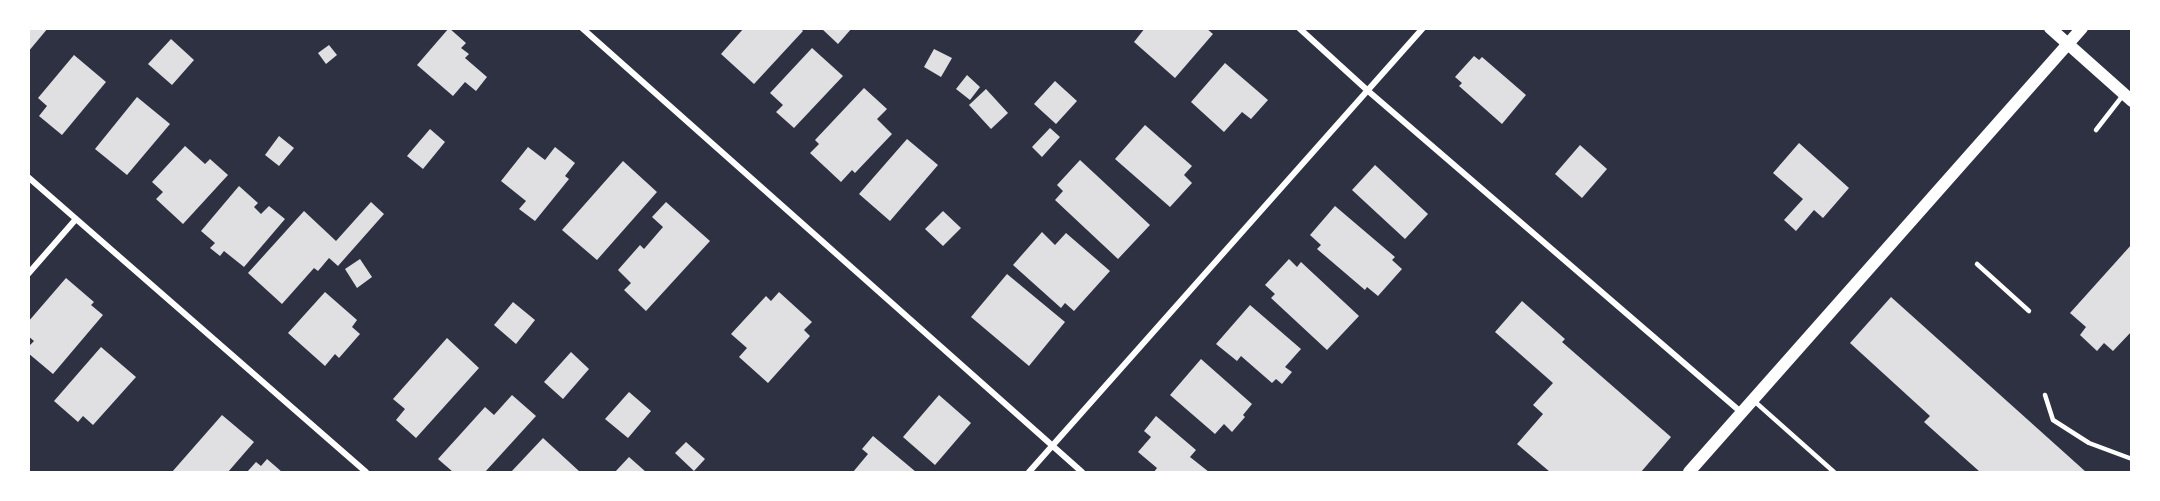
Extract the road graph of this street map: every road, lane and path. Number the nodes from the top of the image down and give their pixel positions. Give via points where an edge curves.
1 (582, 28) edge
2 (1299, 28) edge
3 (1423, 28) edge
4 (2050, 28) edge
5 (2082, 28) edge
6 (2068, 44) junction
7 (1367, 90) junction
8 (2128, 97) edge
9 (2096, 130) dead end
10 (28, 177) edge
11 (76, 219) junction
12 (1977, 264) dead end
13 (28, 274) edge
14 (2029, 311) dead end
15 (2045, 395) dead end
16 (1754, 400) junction
17 (1742, 413) junction
18 (1053, 447) junction
19 (2132, 459) edge
20 (366, 472) edge
21 (1029, 472) edge
22 (1082, 472) edge
23 (1689, 472) edge
24 (1834, 472) edge

1 - 18 street
2 - 7 street
3 - 7 street
4 - 6 main road
5 - 6 main road
6 - 8 main road
6 - 16 main road
7 - 17 street
7 - 18 street
8 - 9 lane
10 - 11 street
11 - 13 street
11 - 20 street
12 - 14 lane
15 - 19 lane via 2053,420 2089,443
16 - 17 main road
16 - 24 lane
17 - 23 main road
18 - 21 street
18 - 22 street

